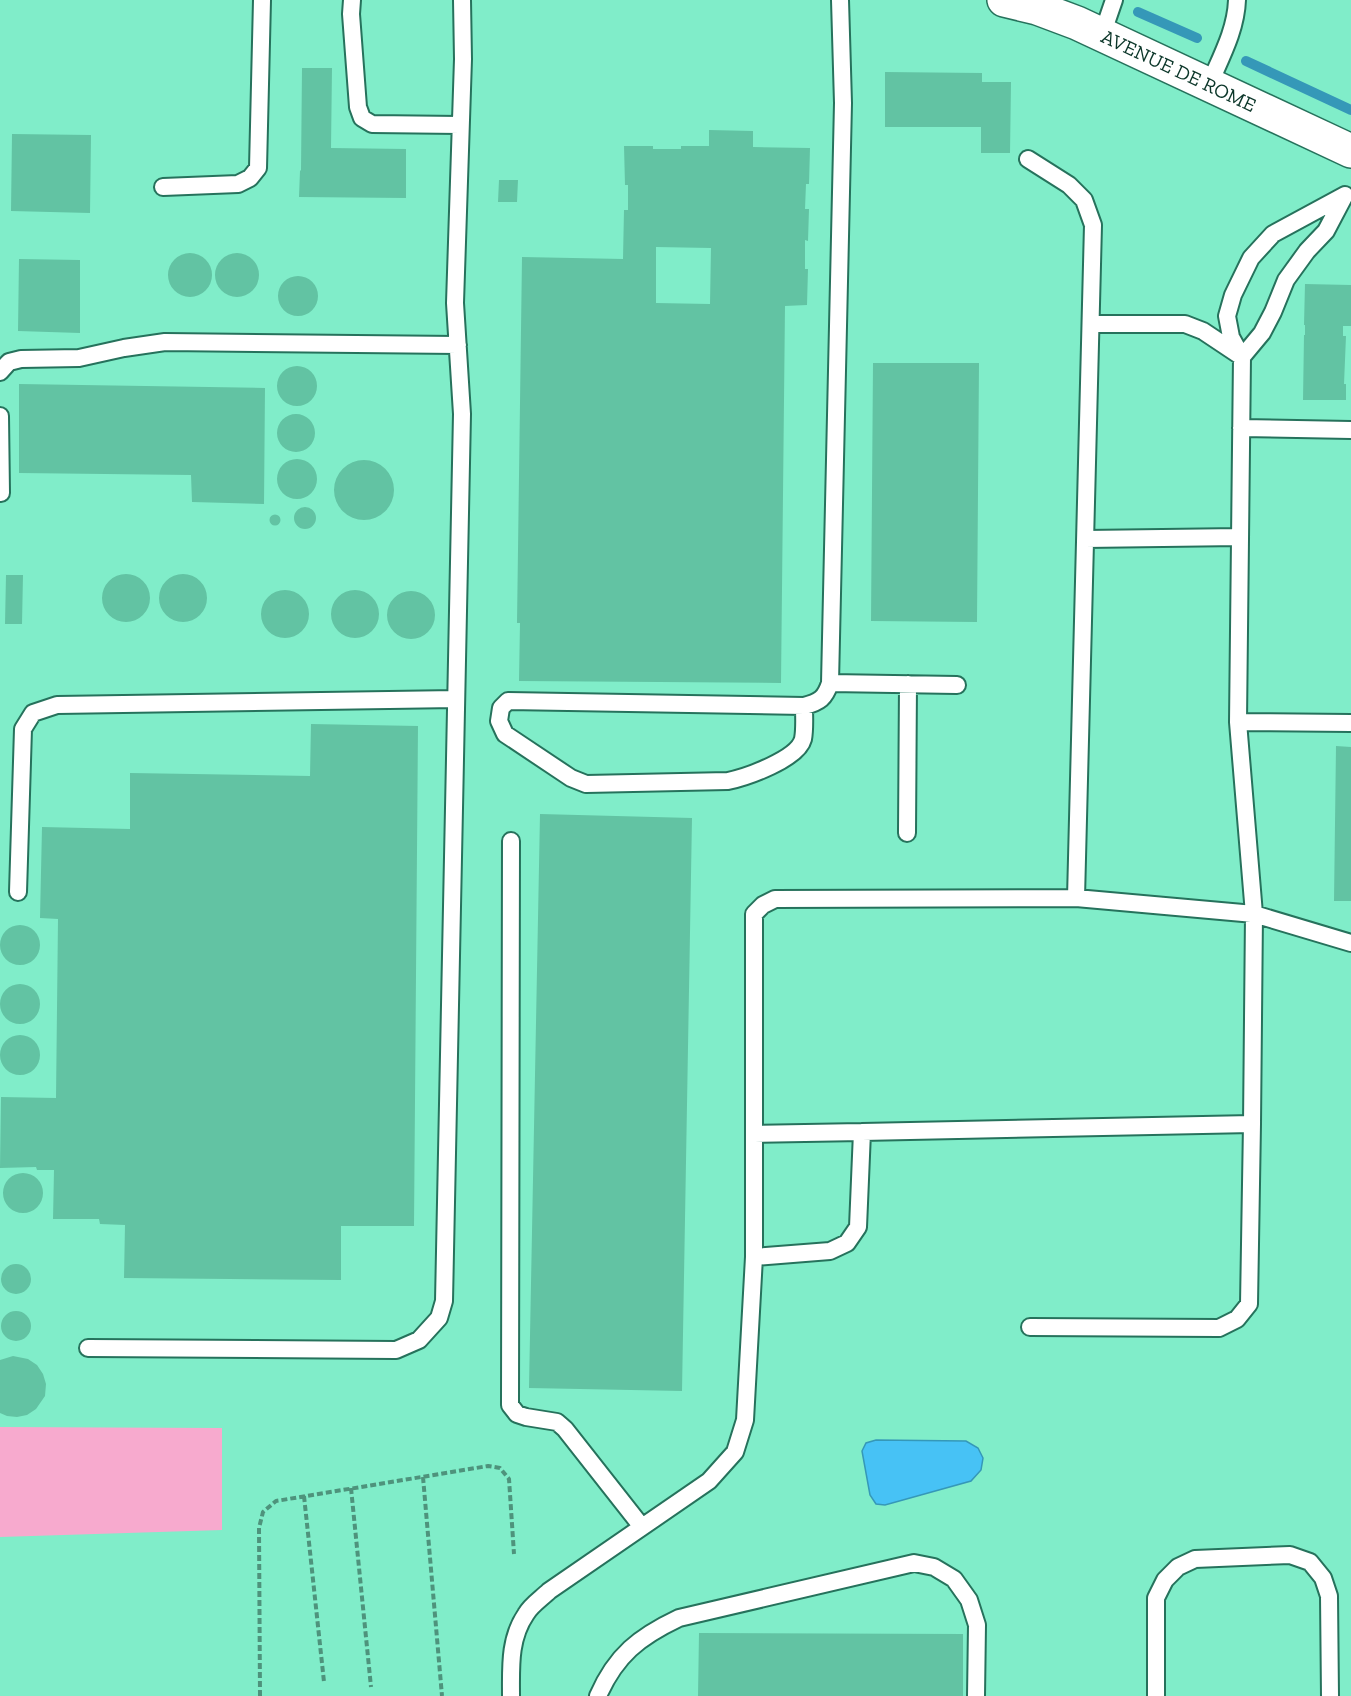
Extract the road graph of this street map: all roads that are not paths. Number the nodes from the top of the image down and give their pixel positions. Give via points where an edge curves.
1 (262, 0) edge
2 (352, 0) edge
3 (462, 0) edge
4 (840, 0) edge
5 (1004, 0) edge
6 (1114, 0) edge
7 (1237, 0) edge
8 (1102, 35) junction
9 (1209, 85) junction
10 (460, 125) junction
11 (1351, 150) edge
12 (1028, 159) dead end
13 (163, 187) dead end
14 (1348, 192) edge
15 (1090, 324) junction
16 (458, 345) junction
17 (1242, 357) junction
18 (0, 372) edge
19 (0, 416) edge
20 (1241, 428) junction
21 (1351, 430) edge
22 (1, 493) edge
23 (1240, 537) junction
24 (1085, 539) junction
25 (830, 682) junction
26 (908, 684) junction
27 (957, 685) dead end
28 (456, 699) junction
29 (804, 706) junction
30 (1238, 722) junction
31 (1351, 723) edge
32 (907, 833) dead end
33 (511, 841) dead end
34 (18, 892) dead end
35 (1076, 898) junction
36 (1254, 914) junction
37 (1351, 943) edge
38 (1252, 1124) junction
39 (862, 1132) junction
40 (755, 1134) junction
41 (754, 1257) junction
42 (1030, 1327) dead end
43 (88, 1348) dead end
44 (642, 1527) junction
45 (511, 1696) edge
46 (598, 1696) edge
47 (976, 1696) edge
48 (1156, 1696) edge
49 (1330, 1696) edge

1 - 13 lane via 258,168 238,184
2 - 10 lane via 358,107 362,118 372,124
3 - 10 lane
4 - 25 lane via 843,114
5 - 8 street, AVENUE DE ROME via 1037,8
6 - 8 lane
7 - 9 lane via 1236,17
8 - 9 street, AVENUE DE ROME
9 - 11 street, AVENUE DE ROME
10 - 16 lane via 455,303
12 - 15 lane via 1069,185 1084,200 1093,225
14 - 17 lane via 1326,231 1286,280 1262,333
14 - 17 lane via 1273,234 1251,258 1227,316 1231,337
15 - 17 lane via 1185,324
15 - 24 lane
16 - 18 lane via 165,342 79,358 21,359 9,362
16 - 28 lane via 462,414
17 - 20 lane
19 - 22 lane
20 - 21 lane
20 - 23 lane
23 - 24 lane
23 - 30 lane
24 - 35 lane
25 - 26 lane
25 - 29 lane via 826,694 816,703
26 - 27 lane
26 - 32 lane
28 - 34 lane via 57,705 33,713 23,729
28 - 43 lane via 444,1301 439,1318 419,1340 396,1350
29 - 29 lane via 508,701 501,708 499,721 505,734 586,784 728,781 759,772 790,755 803,741
30 - 31 lane
30 - 36 lane
33 - 44 lane via 510,1405 517,1414 557,1422 565,1429
35 - 36 lane
35 - 40 lane via 775,899 763,905 754,914
36 - 37 lane
36 - 38 lane
38 - 39 lane
38 - 42 lane via 1249,1304 1237,1319 1219,1328
39 - 40 lane
39 - 41 lane via 858,1227 847,1243 831,1251
40 - 41 lane
41 - 44 lane via 744,1420 735,1452 709,1481
44 - 45 lane via 549,1591 526,1612 511,1653
46 - 47 lane via 629,1648 654,1629 679,1618 914,1563 934,1567 954,1580 969,1600 977,1625
48 - 49 lane via 1156,1598 1165,1580 1178,1567 1195,1559 1290,1555 1310,1562 1323,1578 1329,1596

